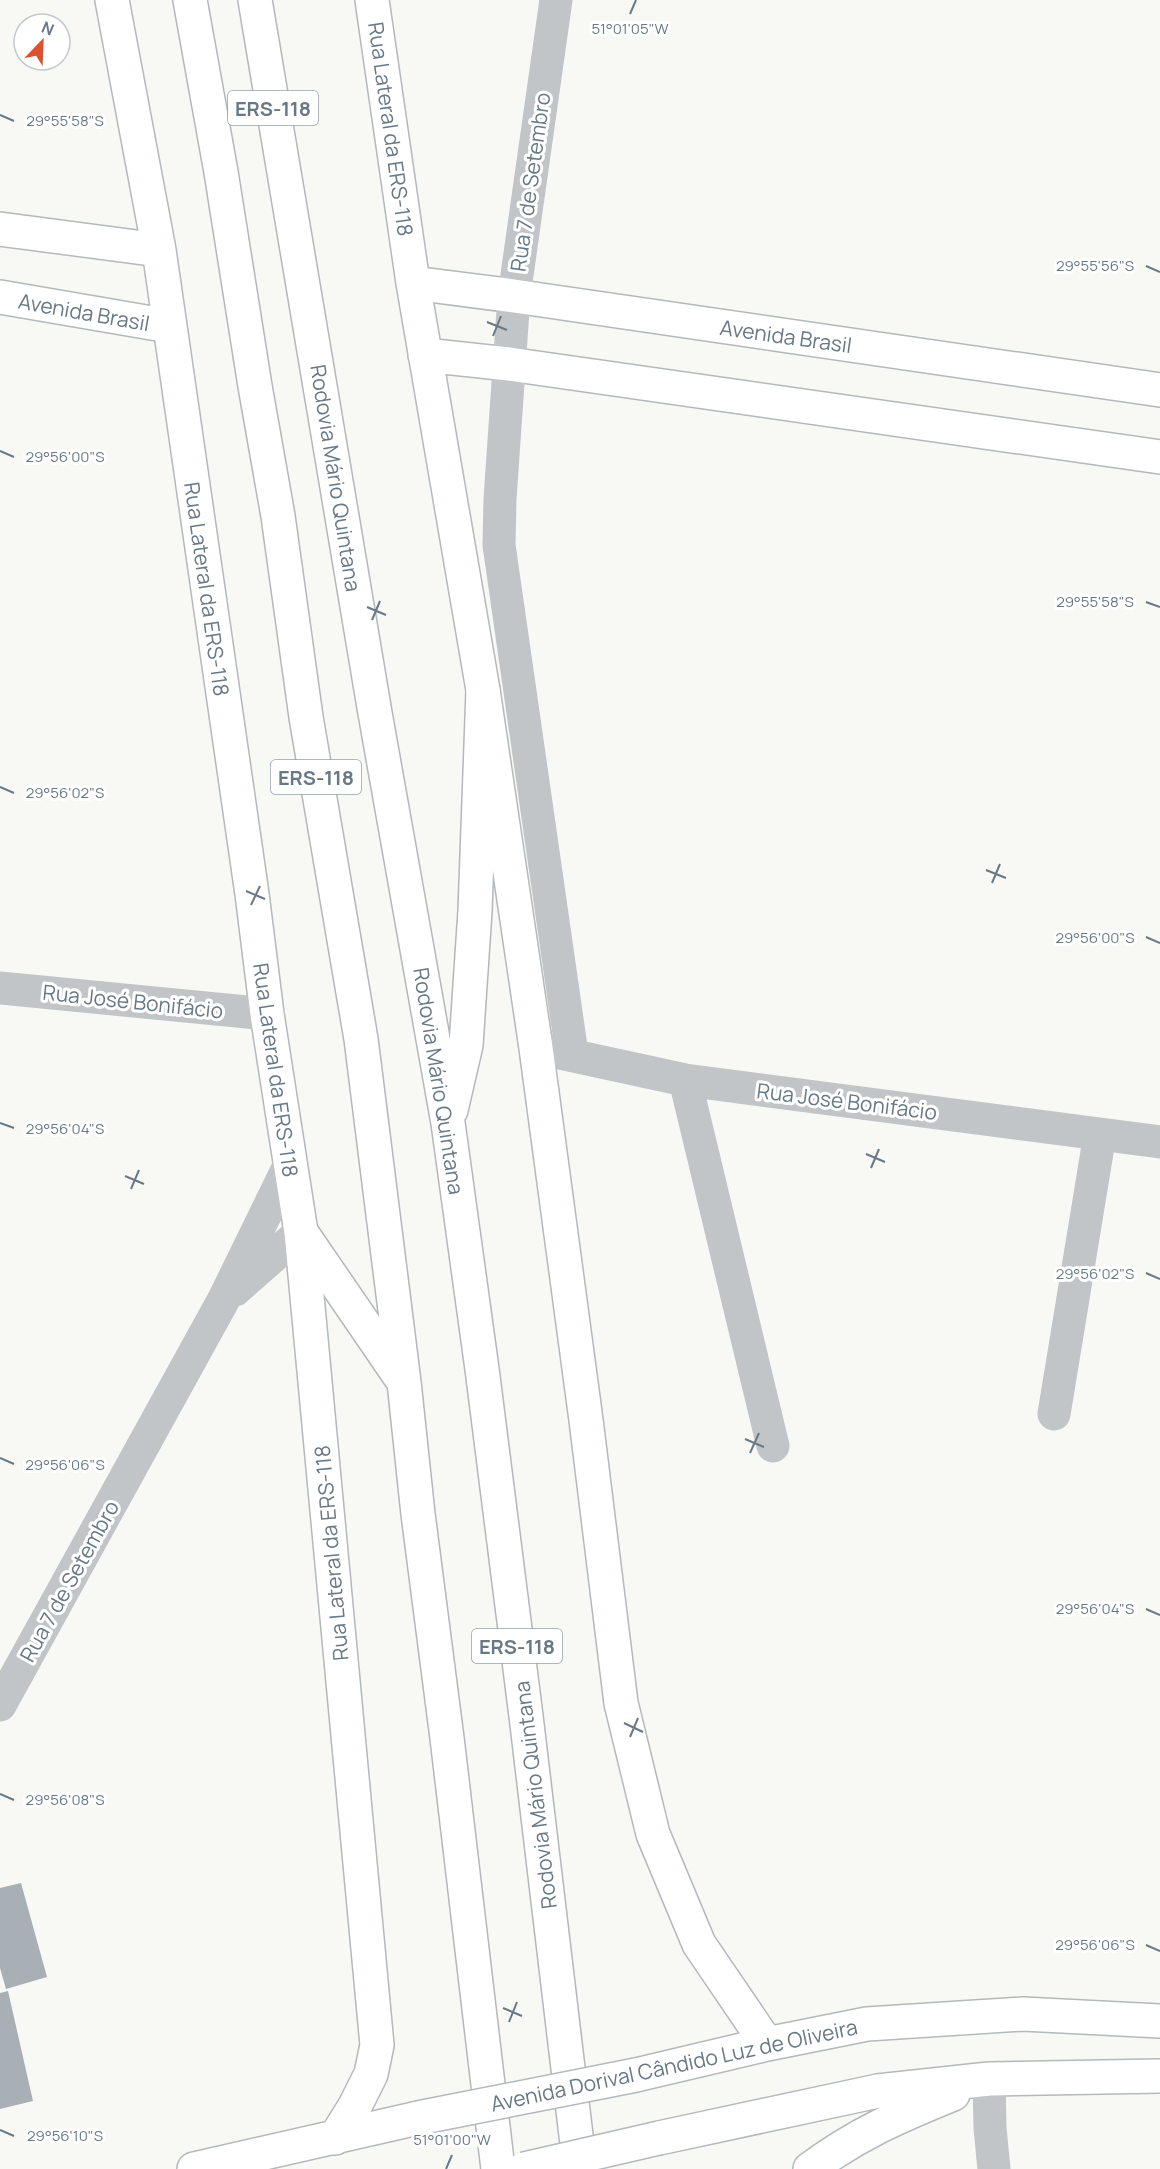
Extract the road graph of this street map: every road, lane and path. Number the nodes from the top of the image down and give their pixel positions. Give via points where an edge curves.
1 (112, 0) edge
2 (190, 0) edge
3 (255, 0) edge
4 (372, 0) edge
5 (556, 0) edge
6 (0, 229) edge
7 (159, 250) junction
8 (412, 283) junction
9 (514, 296) junction
10 (0, 297) edge
11 (169, 326) junction
12 (425, 355) junction
13 (509, 364) junction
14 (1160, 390) edge
15 (1160, 457) edge
16 (483, 690) junction
17 (0, 988) edge
18 (267, 1014) junction
19 (536, 1048) junction
20 (572, 1054) junction
21 (685, 1080) junction
22 (448, 1123) junction
23 (1100, 1134) junction
24 (1160, 1142) edge
25 (290, 1164) junction
26 (301, 1232) junction
27 (224, 1299) junction
28 (404, 1382) junction
29 (1054, 1414) dead end
30 (773, 1446) dead end
31 (0, 1705) edge
32 (1160, 2020) edge
33 (767, 2044) junction
34 (1160, 2076) edge
35 (989, 2079) junction
36 (335, 2138) junction
37 (194, 2169) edge
38 (498, 2169) edge
39 (524, 2169) edge
40 (580, 2169) edge
41 (810, 2169) edge
42 (994, 2169) edge

1 - 7 main road, Rua Lateral da ERS-118
2 - 28 main road, ERS-118 via 279,516 306,717 361,1039
3 - 22 main road, Rodovia Mário Quintana / ERS-118
4 - 8 main road, Rua Lateral da ERS-118
5 - 9 street, Rua 7 de Setembro
6 - 7 main road
7 - 11 main road, Rua Lateral da ERS-118
8 - 9 main road, Avenida Brasil
8 - 12 main road, Rua Lateral da ERS-118
9 - 13 street, Rua 7 de Setembro
9 - 14 main road, Avenida Brasil
10 - 11 main road, Avenida Brasil
11 - 18 main road, Rua Lateral da ERS-118
12 - 13 main road
12 - 16 main road, Rua Lateral da ERS-118
13 - 15 main road
13 - 20 street, Rua 7 de Setembro via 499,545
16 - 19 main road, Rua Lateral da ERS-118
16 - 22 main road via 466,1045
17 - 18 street, Rua José Bonifácio
18 - 25 main road, Rua Lateral da ERS-118
19 - 20 street, Rua José Bonifácio
19 - 33 main road, Rua Lateral da ERS-118 via 621,1703 653,1834 699,1944
20 - 21 street, Rua José Bonifácio
21 - 23 street, Rua José Bonifácio
21 - 30 street
22 - 40 main road, Rodovia Mário Quintana / ERS-118 via 481,1358
23 - 24 street, Rua José Bonifácio
23 - 29 street
25 - 26 main road, Rua Lateral da ERS-118
25 - 27 street, Rua 7 de Setembro
26 - 27 street, Rua 7 de Setembro
26 - 28 main road
26 - 36 main road, Rua Lateral da ERS-118 via 377,2045 371,2074
27 - 31 street, Rua 7 de Setembro
28 - 38 main road, ERS-118
32 - 33 main road, Avenida Dorival Cândido Luz de Oliveira via 1023,2014 867,2024
33 - 36 main road, Avenida Dorival Cândido Luz de Oliveira, bridge
34 - 35 main road
35 - 39 main road, bridge via 878,2091
35 - 41 main road via 886,2121 840,2146
35 - 42 street
36 - 37 main road, Avenida Dorival Cândido Luz de Oliveira

